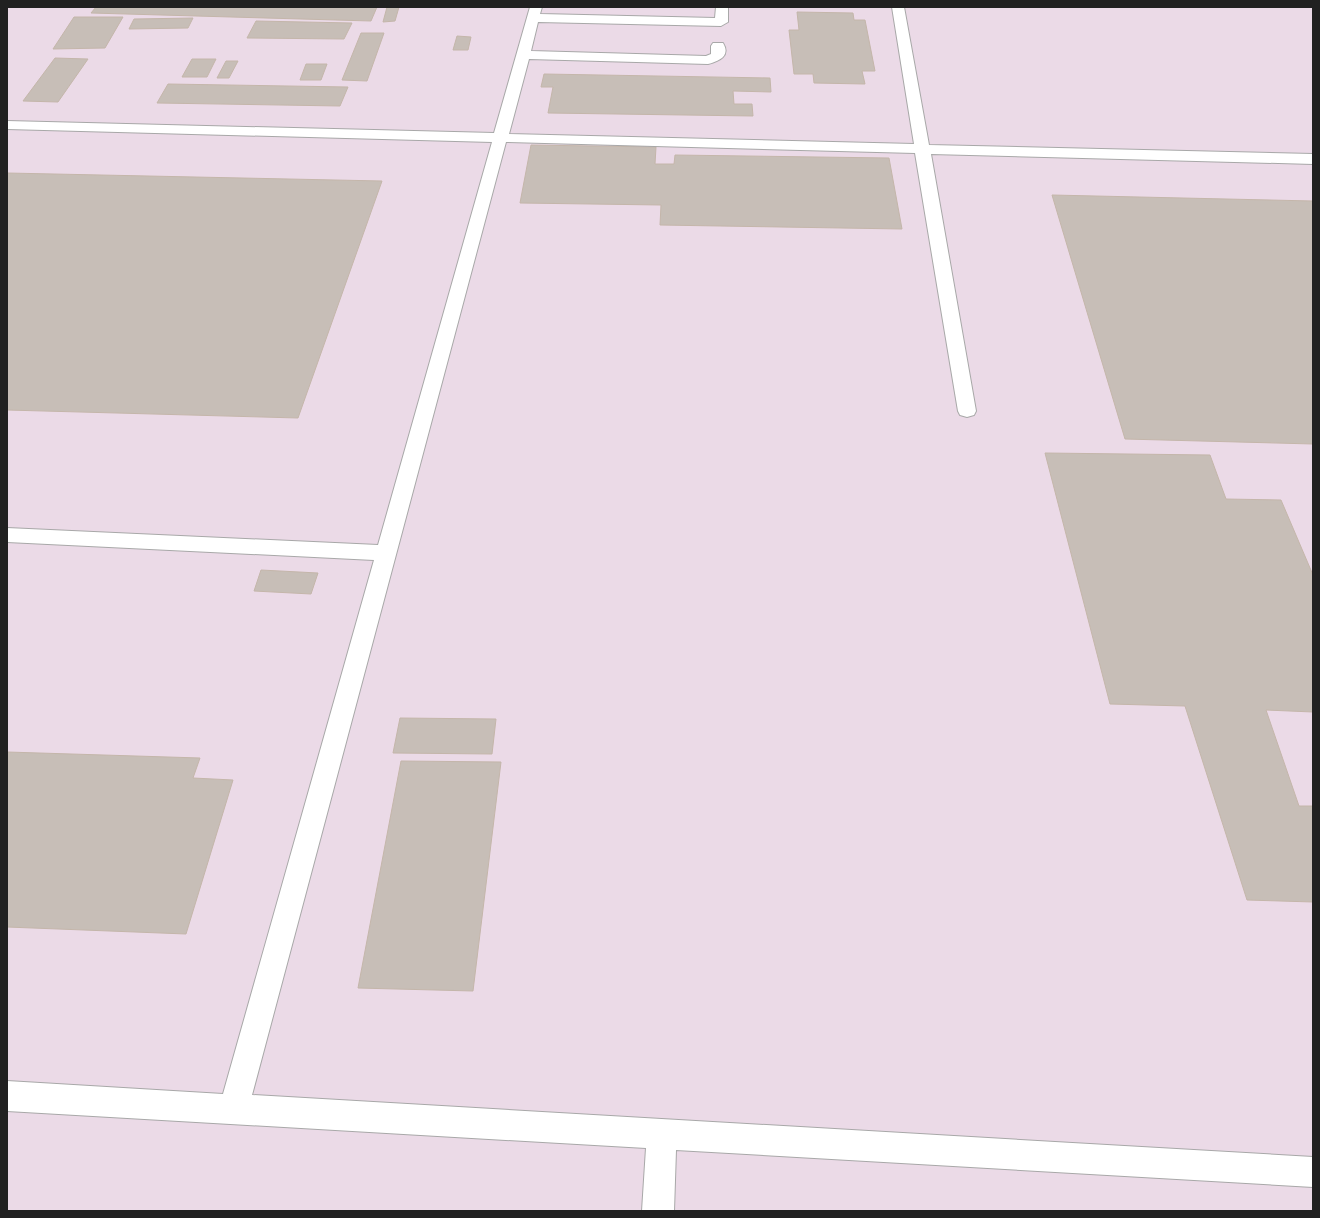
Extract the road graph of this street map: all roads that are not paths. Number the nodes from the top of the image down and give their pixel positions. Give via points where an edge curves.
1 (722, 7) edge
2 (898, 7) edge
3 (534, 12) edge
4 (718, 46) dead end
5 (523, 55) junction
6 (7, 125) edge
7 (500, 138) junction
8 (923, 149) junction
9 (1313, 159) edge
10 (967, 411) dead end
11 (7, 535) edge
12 (387, 553) junction
13 (7, 1096) edge
14 (234, 1110) junction
15 (662, 1134) junction
16 (1313, 1172) edge
17 (658, 1211) edge

1 - 3 lane via 721,22
2 - 8 lane
3 - 5 lane
4 - 5 lane via 718,56 708,60
5 - 7 lane
6 - 7 lane
7 - 8 lane
7 - 12 lane
8 - 9 lane
8 - 10 lane
11 - 12 lane
12 - 14 lane
13 - 14 lane
14 - 15 lane
15 - 16 lane
15 - 17 lane

